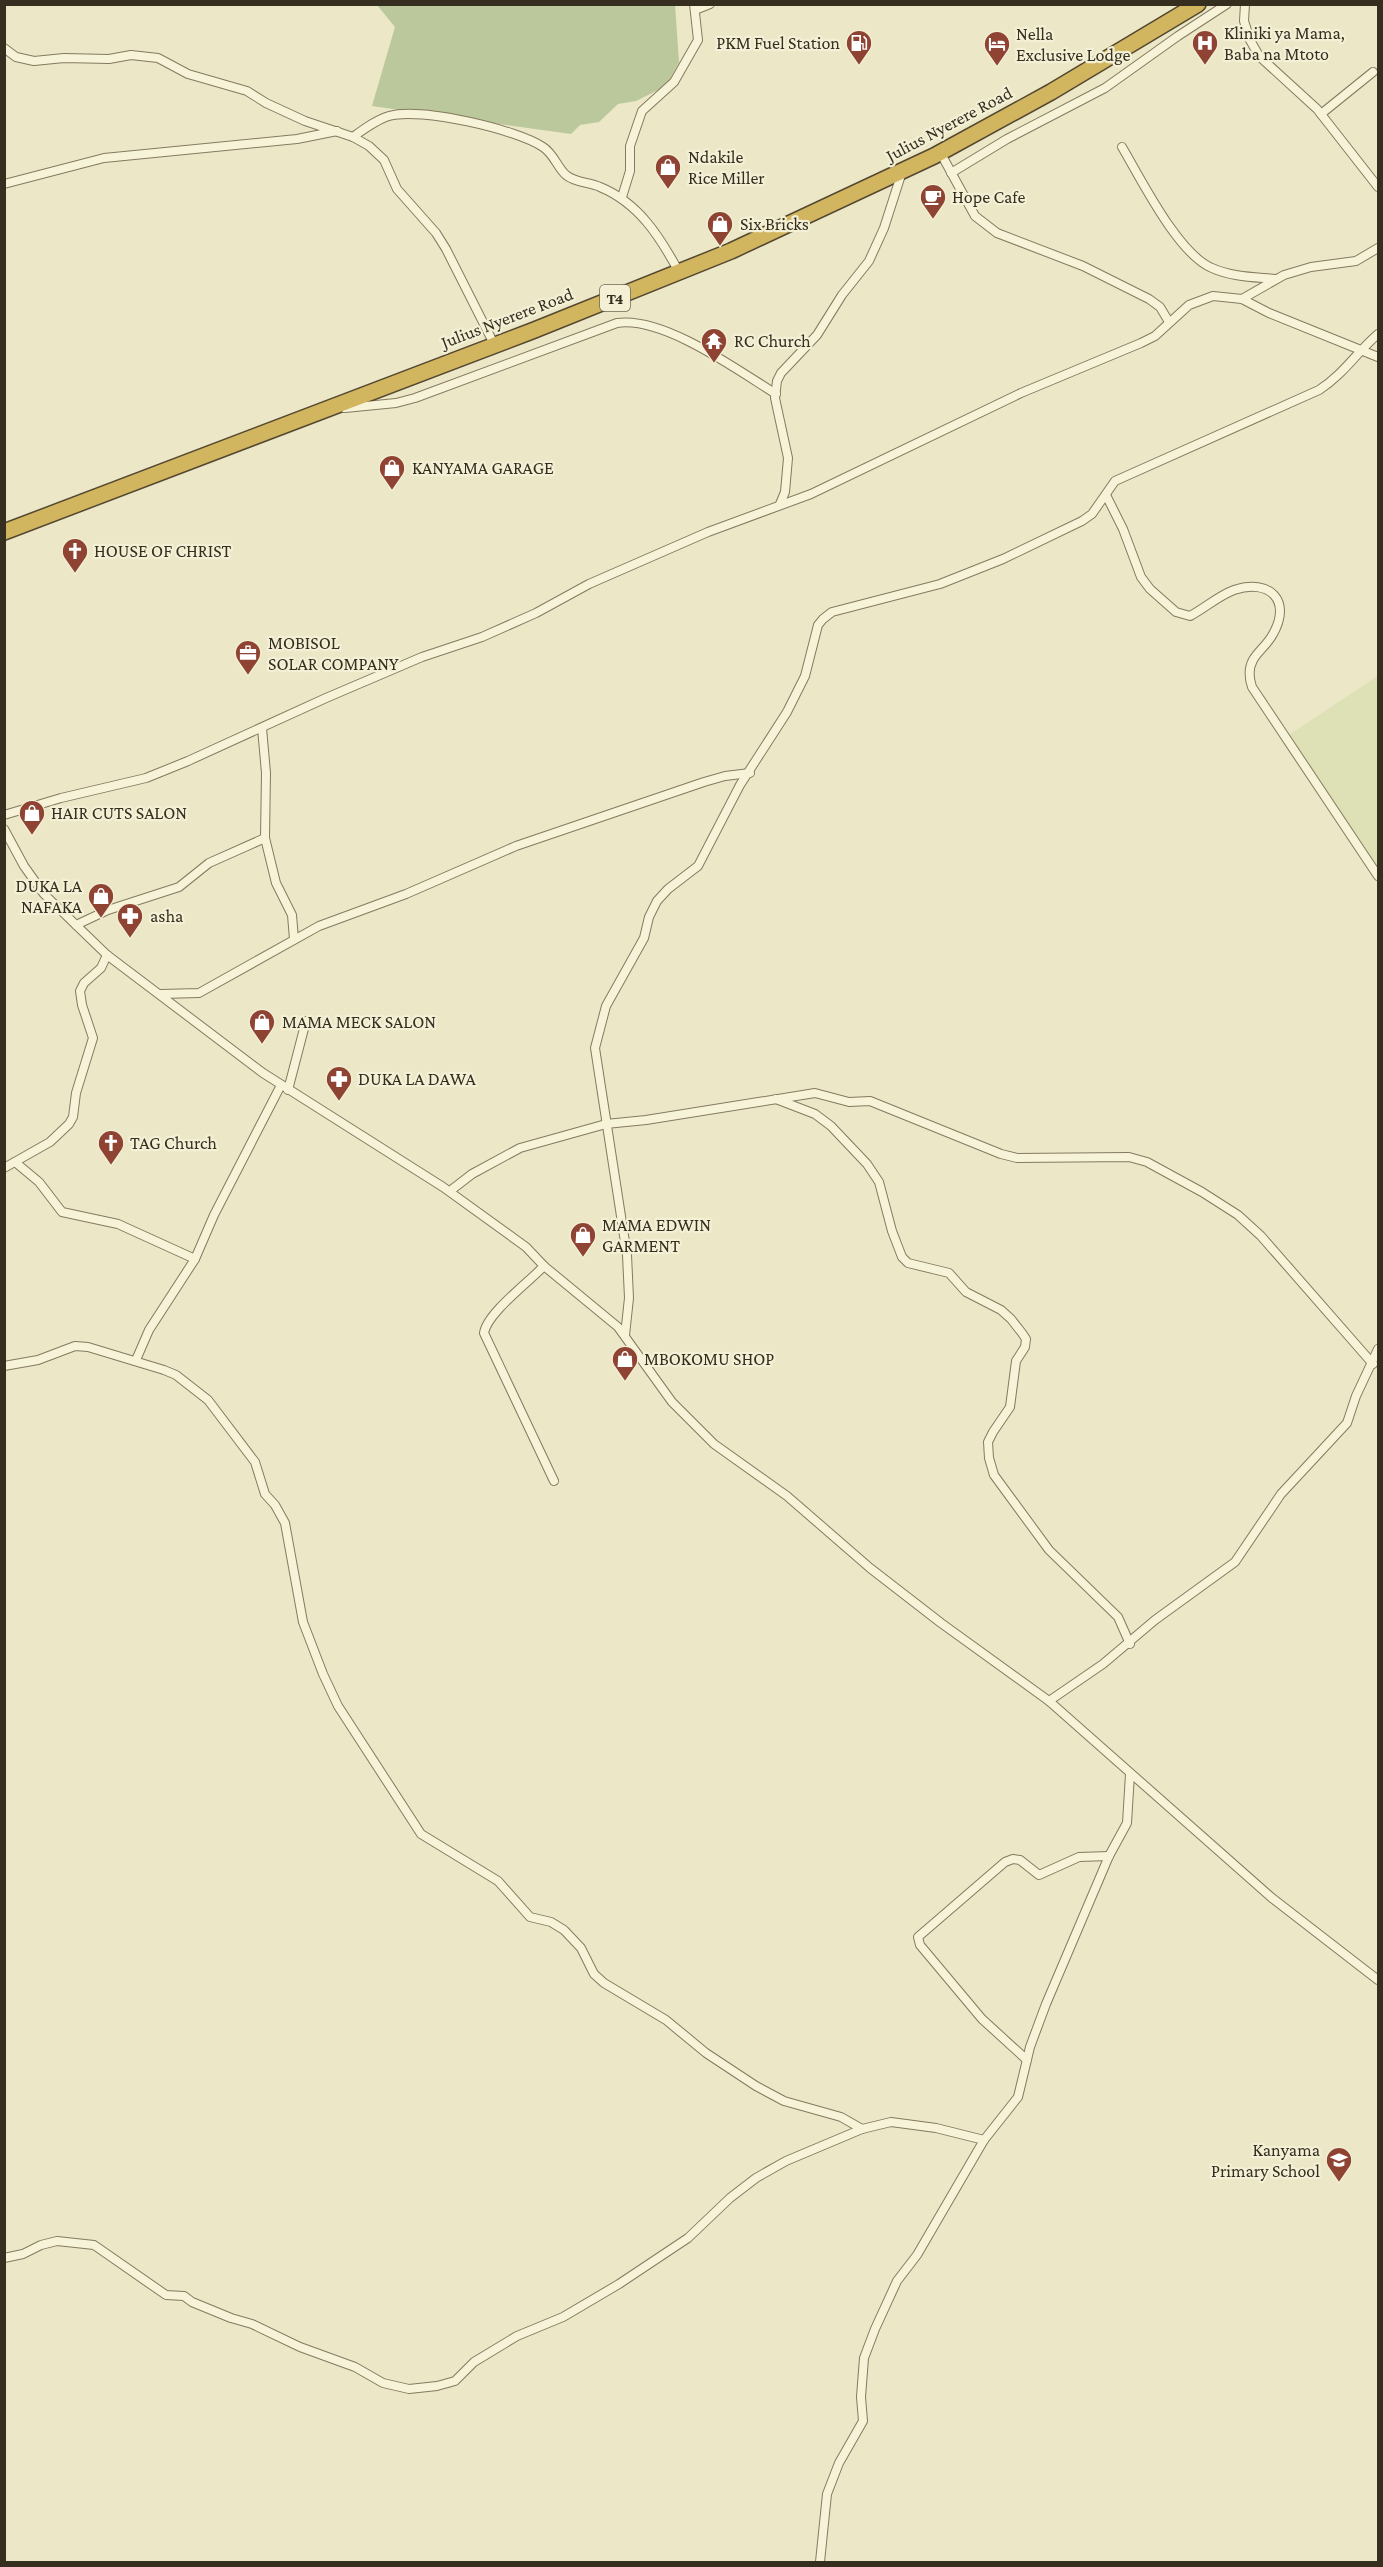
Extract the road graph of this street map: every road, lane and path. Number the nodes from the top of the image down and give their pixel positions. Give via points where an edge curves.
1 (710, 4) edge
2 (1198, 4) edge
3 (1227, 4) edge
4 (1245, 4) edge
5 (695, 7) edge
6 (4, 48) edge
7 (1373, 72) dead end
8 (1321, 114) junction
9 (338, 131) junction
10 (353, 137) junction
11 (1122, 147) dead end
12 (940, 152) junction
13 (902, 172) junction
14 (951, 173) junction
15 (4, 184) edge
16 (1378, 187) edge
17 (622, 197) junction
18 (1378, 248) edge
19 (679, 272) junction
20 (1275, 279) junction
21 (1242, 299) junction
22 (1169, 322) junction
23 (1378, 334) edge
24 (494, 344) junction
25 (1361, 348) junction
26 (1378, 357) edge
27 (776, 394) junction
28 (322, 409) junction
29 (1106, 495) junction
30 (780, 504) junction
31 (4, 532) edge
32 (262, 728) junction
33 (750, 773) junction
34 (4, 815) edge
35 (4, 829) edge
36 (265, 838) junction
37 (1378, 876) edge
38 (76, 925) junction
39 (294, 939) junction
40 (107, 955) junction
41 (161, 994) junction
42 (306, 1022) dead end
43 (285, 1088) junction
44 (774, 1098) junction
45 (606, 1124) junction
46 (15, 1162) junction
47 (4, 1168) edge
48 (450, 1191) junction
49 (195, 1259) junction
50 (544, 1266) junction
51 (625, 1335) junction
52 (1378, 1349) edge
53 (136, 1360) junction
54 (1373, 1364) junction
55 (4, 1366) edge
56 (554, 1481) dead end
57 (1130, 1644) junction
58 (1049, 1701) junction
59 (1130, 1774) junction
60 (1109, 1856) junction
61 (1378, 1980) edge
62 (1027, 2060) junction
63 (862, 2129) junction
64 (984, 2140) junction
65 (4, 2258) edge
66 (820, 2562) edge

1 - 5 street
2 - 12 highway, Julius Nyerere Road / T4 via 1051,92
3 - 14 street via 1105,88
4 - 8 street via 1244,21 1259,56
5 - 17 street via 698,40 674,82 642,111 630,147 630,171
6 - 9 street via 16,57 34,62 150,56 188,74 241,88 305,121
7 - 8 street
8 - 16 street
9 - 10 street
9 - 15 street via 297,139 104,158
10 - 17 street via 395,115 468,121 532,141 549,152 566,175
10 - 24 street via 381,156 397,189 436,234
11 - 20 street via 1168,224 1192,253 1210,267 1235,276
12 - 13 highway, Julius Nyerere Road / T4
12 - 14 street
13 - 19 highway, Julius Nyerere Road / T4
13 - 27 street via 870,261 817,335 782,373
14 - 22 street via 975,216 997,233 1075,262 1149,299 1160,307
17 - 19 street via 656,232
18 - 20 street via 1356,261 1311,267
19 - 24 highway, Julius Nyerere Road / T4
20 - 21 street
21 - 22 street via 1207,297
21 - 25 street
22 - 30 street via 1141,344 1021,393 811,494
23 - 25 street
24 - 28 highway, Julius Nyerere Road / T4
25 - 26 street
25 - 29 street via 1343,372 1319,390 1122,477
27 - 28 street via 708,352 651,326 628,321 415,398
27 - 30 street via 788,458
28 - 31 highway, Julius Nyerere Road / T4
29 - 33 street via 1082,521 1003,559 940,584 832,612 823,619 805,676
29 - 37 street via 1141,577 1176,612 1190,616 1226,594 1251,587 1264,588 1275,595 1278,620 1253,660 1249,672 1252,687
30 - 32 street via 589,584 482,638 422,657
32 - 34 street via 146,778
32 - 36 street
33 - 39 street via 704,782 537,838
33 - 45 street via 698,866 657,901 644,938 606,1006 595,1048
35 - 38 street via 44,894
36 - 38 street via 209,863 184,885
36 - 39 street via 276,883 292,915
38 - 40 street
39 - 41 street via 199,993
40 - 41 street
40 - 46 street via 80,991 93,1038 73,1117 50,1142
41 - 43 street
42 - 43 street
43 - 48 street
43 - 49 street via 214,1215
44 - 45 street
44 - 54 street via 815,1093 849,1102 870,1101 1017,1158 1118,1156 1147,1162 1219,1202 1253,1229
44 - 57 street via 815,1114 867,1164 879,1182 892,1231 908,1263 949,1273 966,1292 1001,1310 1026,1339 1016,1360 1010,1407 988,1442 994,1475 1049,1550 1118,1617
45 - 48 street via 520,1148
45 - 51 street via 627,1255 629,1298
46 - 47 street
46 - 49 street via 39,1182 62,1212 118,1224
48 - 50 street via 526,1246
49 - 53 street via 149,1330
50 - 51 street
50 - 56 street via 495,1314 484,1333
51 - 58 street via 672,1402 714,1444 787,1496 940,1623
52 - 54 street
53 - 55 street via 75,1346 38,1360
53 - 63 street via 176,1375 208,1400 255,1462 265,1494 285,1523 303,1622 322,1674 338,1706 421,1834 498,1881 530,1917 564,1930 604,1983 666,2020 706,2053 784,2101 842,2117
54 - 57 street via 1347,1423 1281,1494 1235,1562 1155,1620
57 - 58 street
58 - 59 street
59 - 60 street via 1127,1823
59 - 61 street via 1272,1898
60 - 62 street via 1046,2004
60 - 62 street via 1079,1857 1041,1875 1020,1860 1010,1860 918,1937 920,1945 982,2019
62 - 64 street via 1018,2097
63 - 64 street via 891,2122 909,2123
63 - 65 street via 756,2178 688,2238 619,2284 563,2317 517,2336 474,2362 455,2380 437,2386 409,2389 383,2383 355,2367 184,2296 166,2295 94,2245 53,2242
64 - 66 street via 917,2255 897,2280 864,2358 863,2421 827,2494

